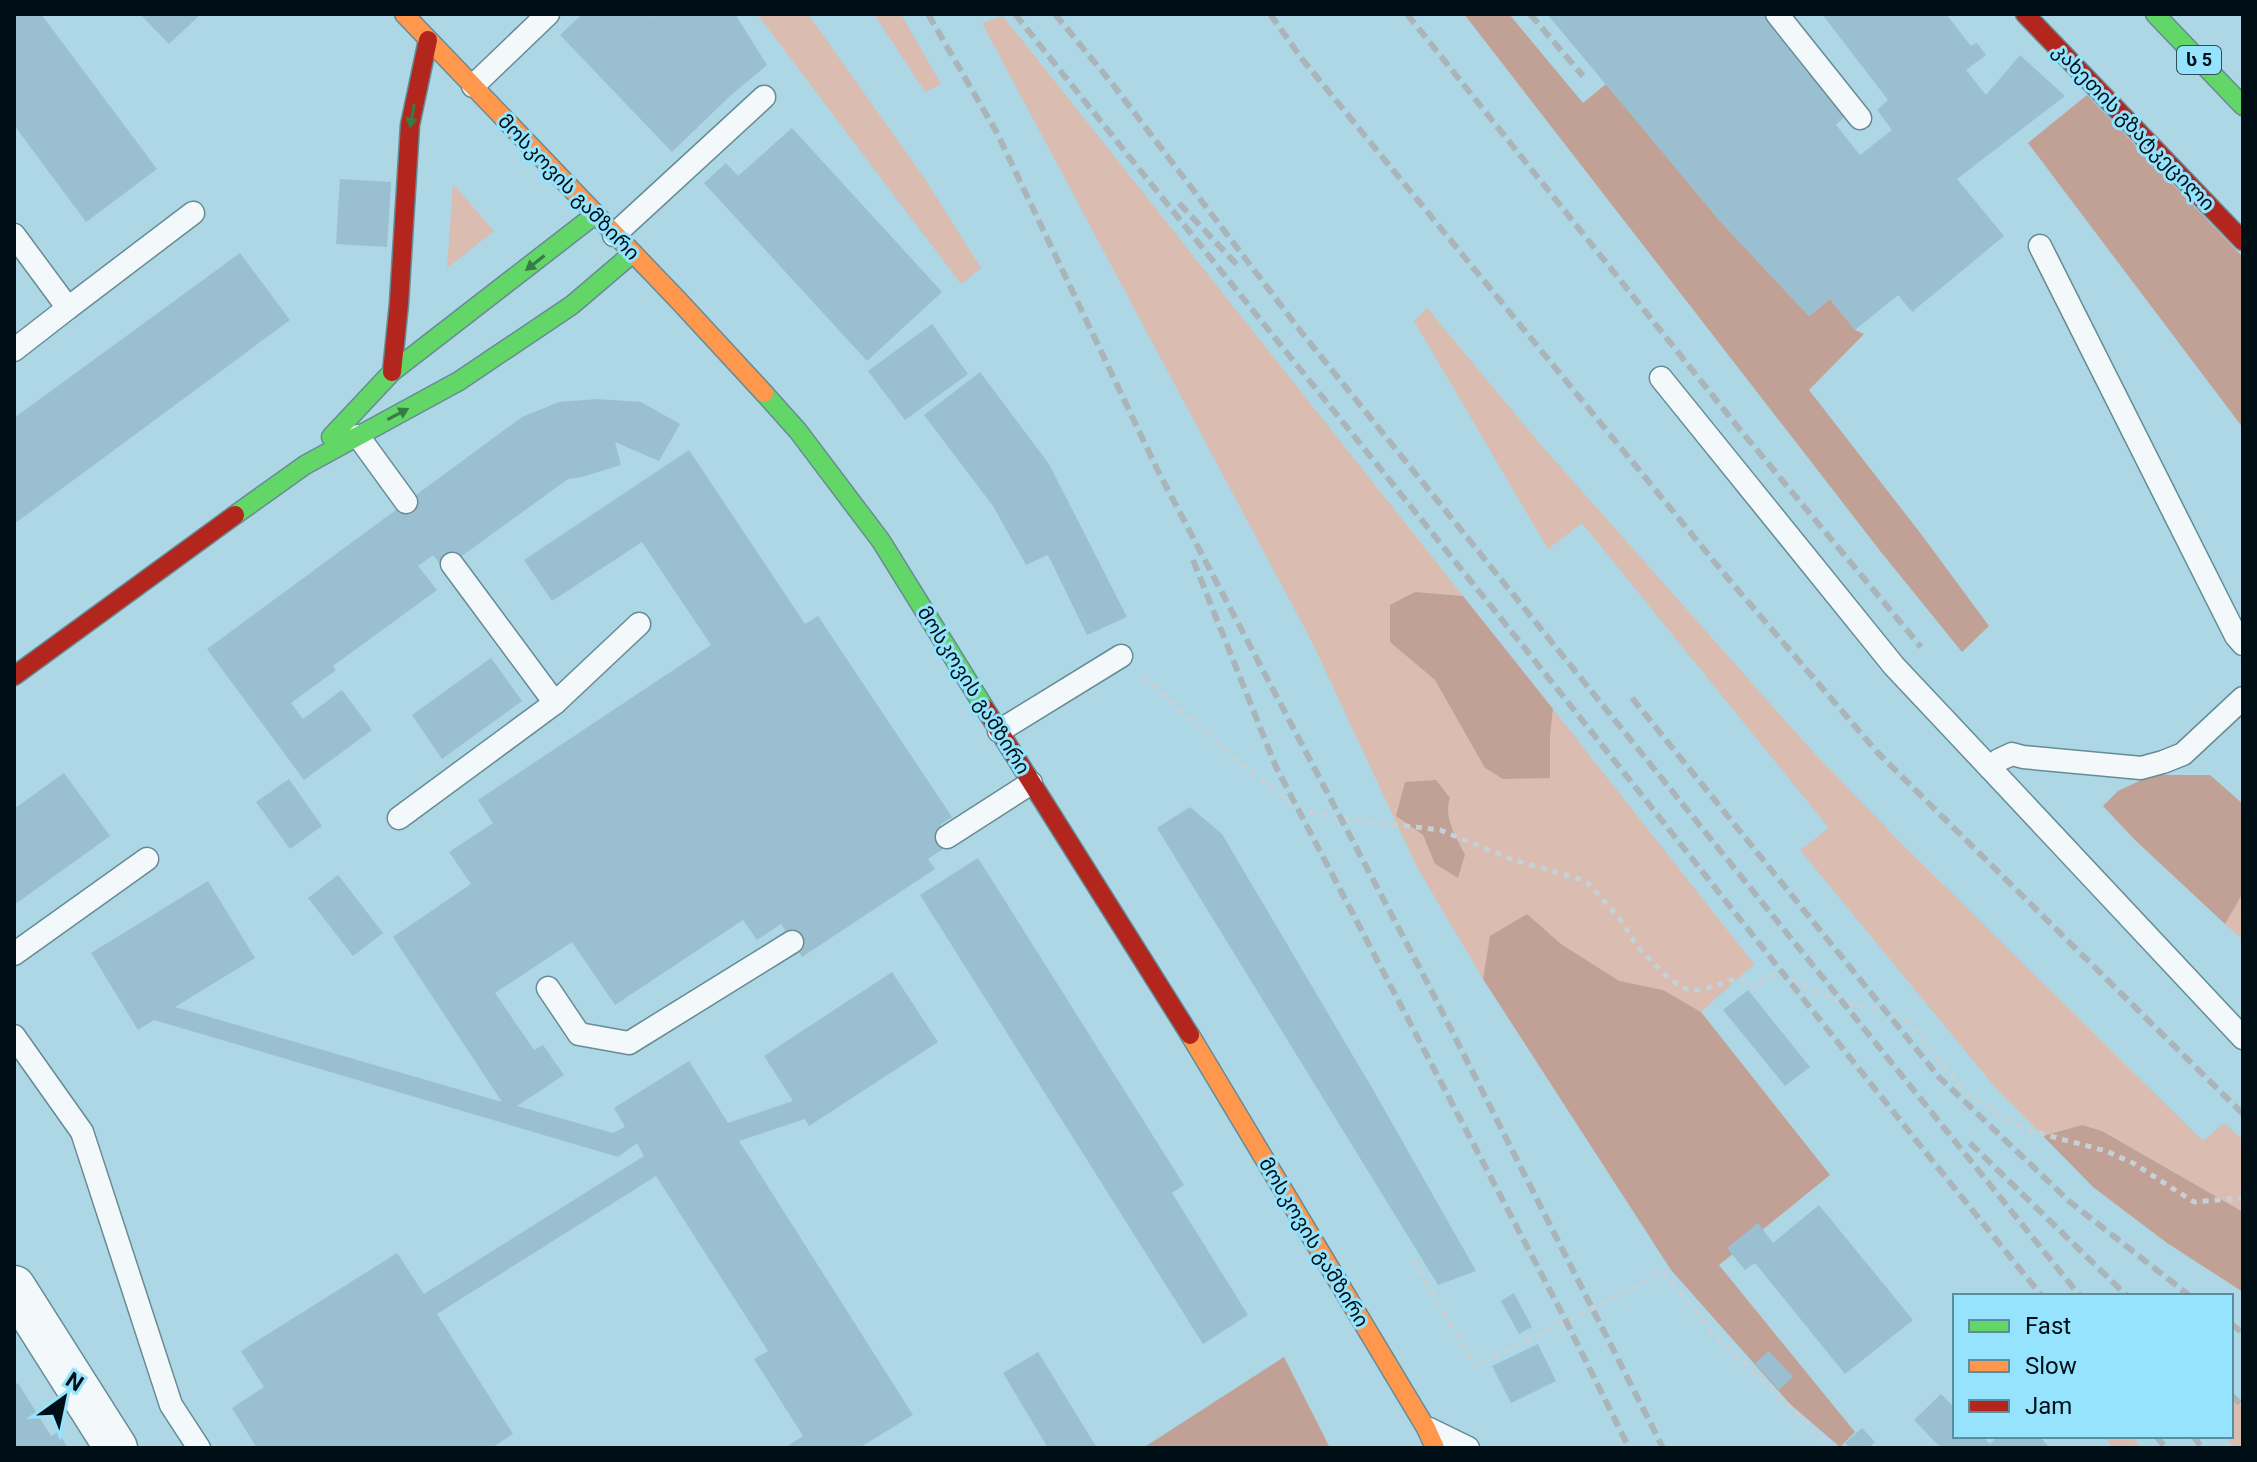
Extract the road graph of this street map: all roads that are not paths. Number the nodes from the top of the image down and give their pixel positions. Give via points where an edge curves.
1 (404, 14) edge
2 (548, 14) edge
3 (1777, 14) edge
4 (2025, 14) edge
5 (2155, 14) edge
6 (428, 40) junction
7 (473, 86) junction
8 (764, 97) dead end
9 (2243, 106) edge
10 (1860, 118) dead end
11 (193, 213) dead end
12 (596, 214) junction
13 (14, 235) edge
14 (614, 235) junction
15 (2243, 241) edge
16 (2040, 246) dead end
17 (633, 253) junction
18 (68, 308) junction
19 (14, 350) edge
20 (392, 372) junction
21 (1661, 378) dead end
22 (358, 436) junction
23 (305, 465) junction
24 (406, 502) dead end
25 (452, 564) dead end
26 (639, 624) dead end
27 (2243, 644) edge
28 (1121, 656) road end
29 (14, 676) edge
30 (2243, 698) edge
31 (555, 703) junction
32 (999, 731) junction
33 (1990, 768) junction
34 (1031, 783) junction
35 (399, 818) dead end
36 (947, 837) dead end
37 (147, 859) dead end
38 (792, 942) dead end
39 (14, 954) edge
40 (548, 988) dead end
41 (14, 1036) edge
42 (2243, 1038) edge
43 (18, 1301) edge
44 (1431, 1438) edge
45 (116, 1448) edge
46 (199, 1448) edge
47 (1468, 1448) edge

1 - 6 main road, მოსკოვის გამზირი
2 - 7 lane
3 - 10 lane
4 - 15 main road, კახეთის გზატკეცილი
5 - 9 main road, ს 5
6 - 7 main road, მოსკოვის გამზირი
6 -> 20 main road via 410,125
7 - 12 main road, მოსკოვის გამზირი
8 - 14 lane
11 - 18 lane
12 - 14 main road, მოსკოვის გამზირი
12 -> 20 main road
13 - 18 lane
14 - 17 main road, მოსკოვის გამზირი
16 - 27 lane
22 -> 17 main road via 472,373 572,305
17 - 32 main road, მოსკოვის გამზირი via 808,443 881,541
18 - 19 lane
20 - 23 main road
21 - 33 lane via 1894,666
22 - 23 main road
22 - 24 lane
23 - 29 main road
25 - 31 lane
26 - 31 lane
28 - 32 lane
30 - 33 lane via 2183,754 2163,762 2141,768 2012,754
31 - 35 lane
32 - 34 main road, მოსკოვის გამზირი
33 - 42 lane
34 - 36 lane
34 - 44 main road, მოსკოვის გამზირი via 1163,990
37 - 39 lane
38 - 40 lane via 629,1043 579,1034
41 - 46 lane via 82,1132 171,1405
43 - 45 street
44 - 47 lane

